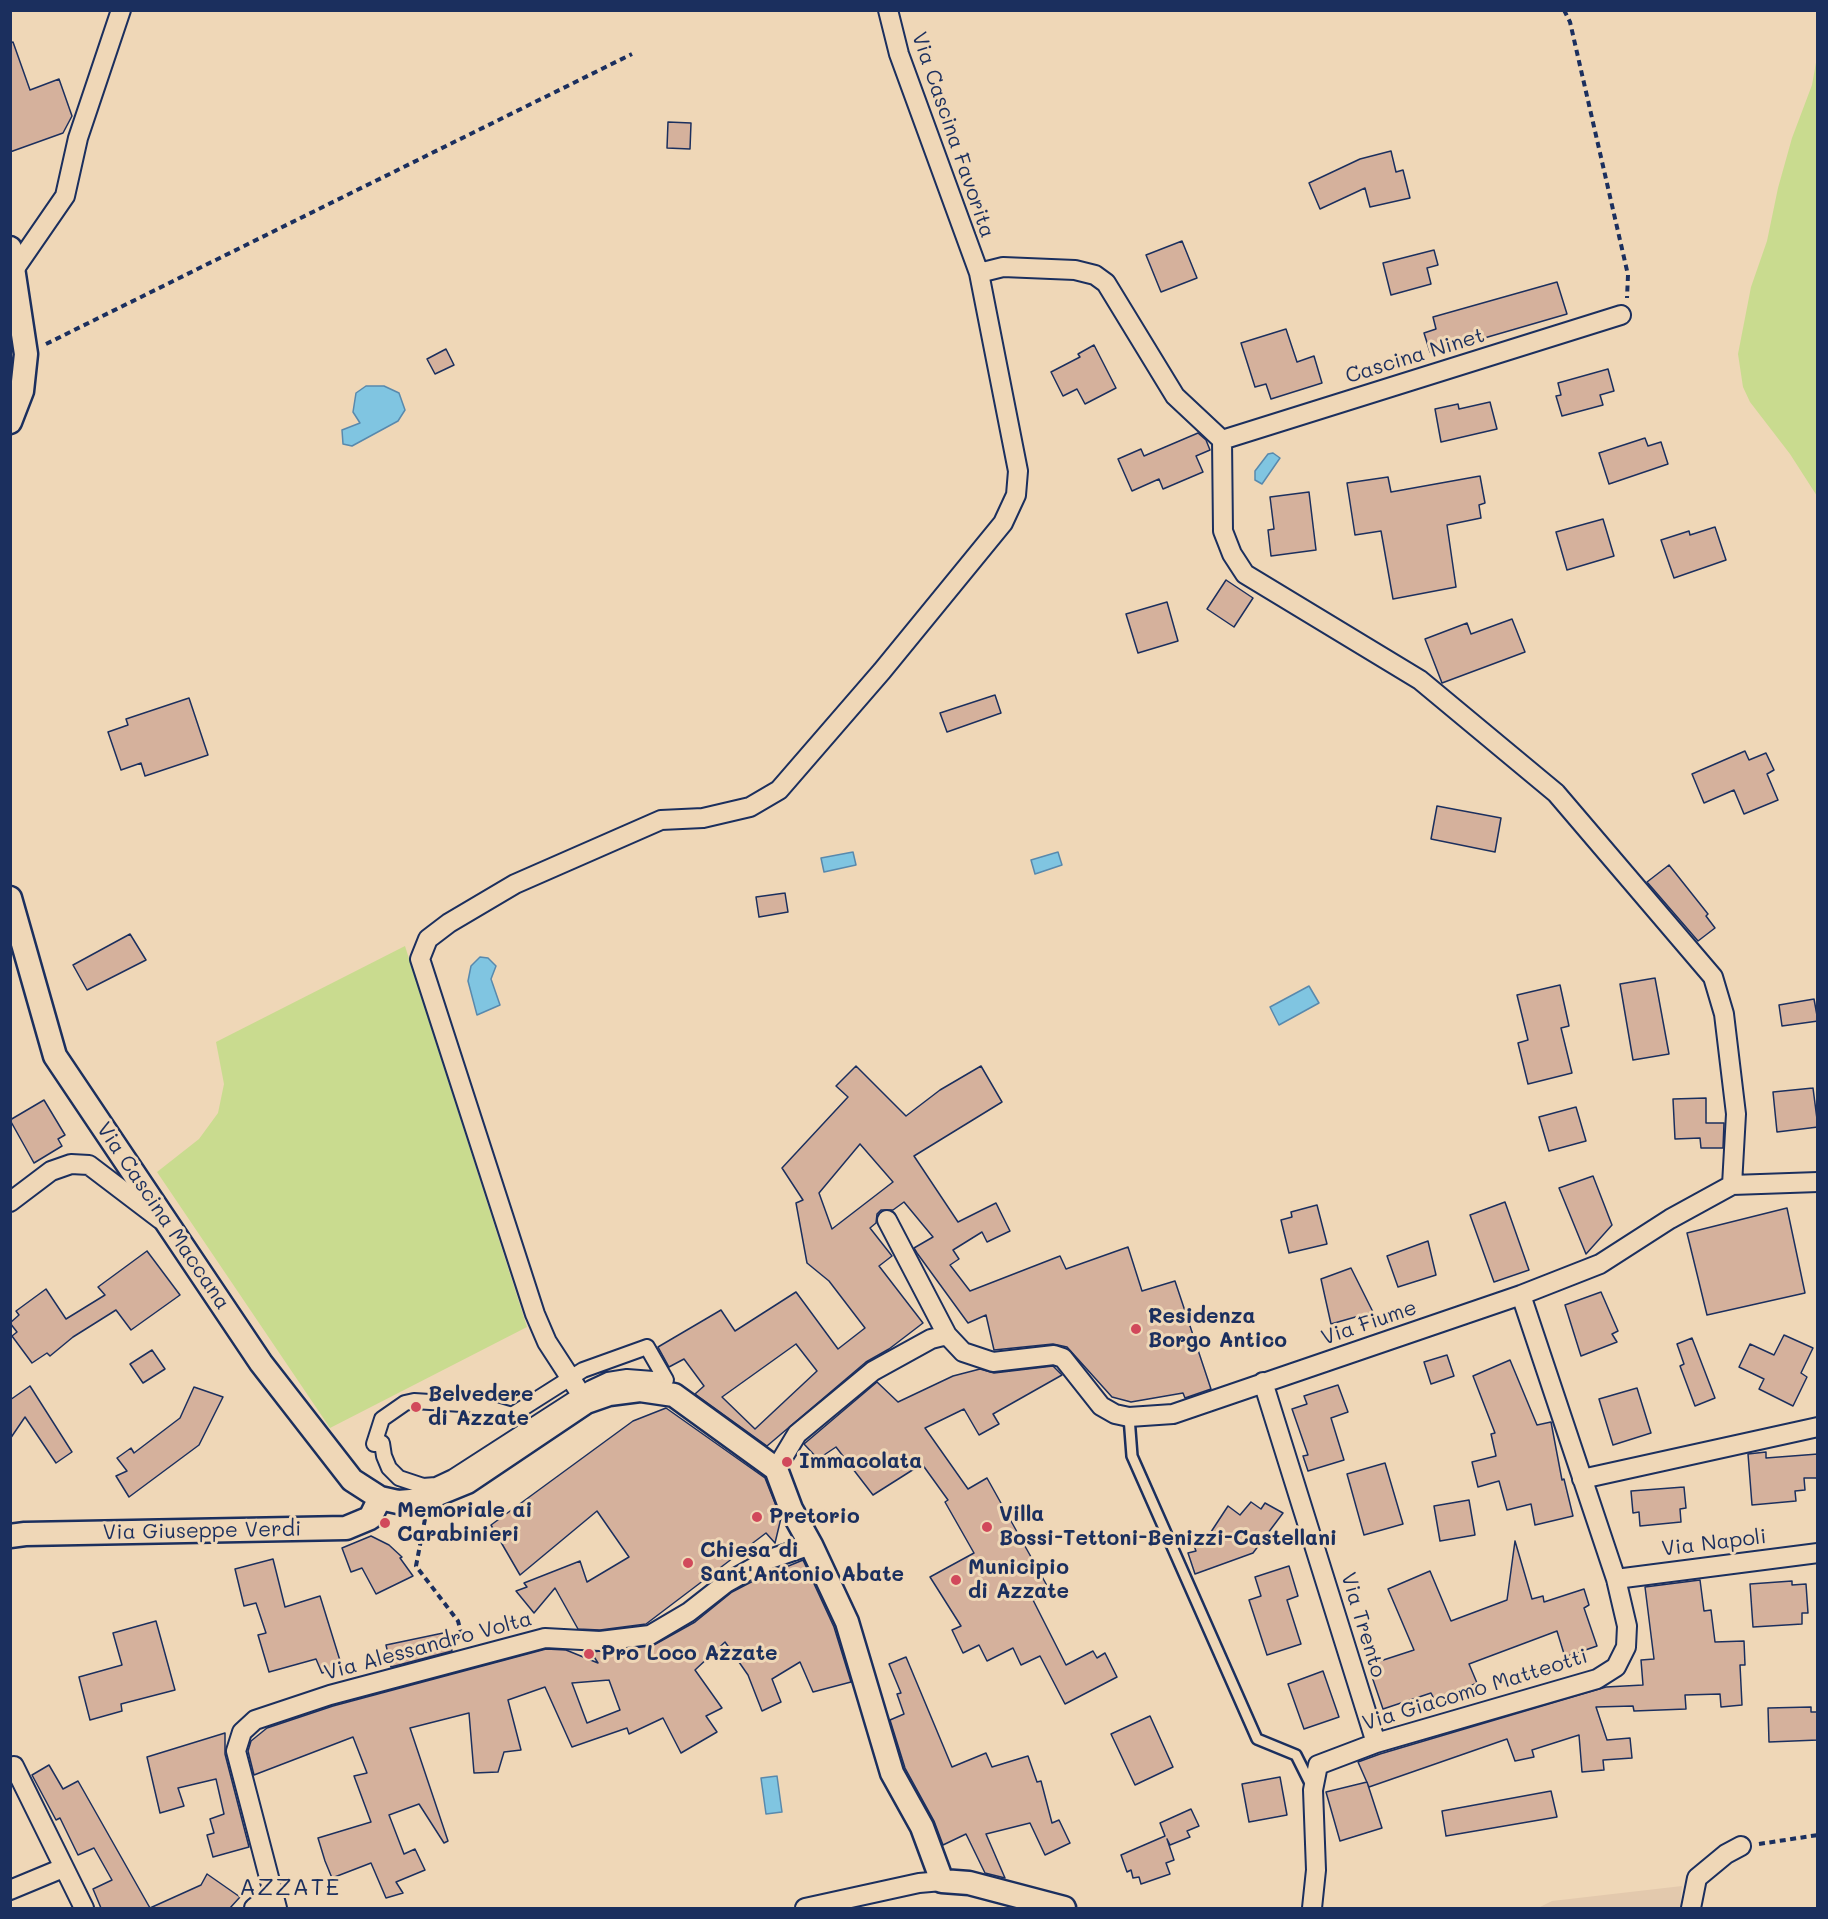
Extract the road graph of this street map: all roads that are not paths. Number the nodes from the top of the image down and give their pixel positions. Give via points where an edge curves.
1 (121, 10) edge
2 (888, 10) edge
3 (12, 259) edge
4 (979, 273) junction
5 (1621, 315) road end
6 (10, 422) edge
7 (1222, 440) junction
8 (10, 898) edge
9 (1818, 1182) edge
10 (1732, 1185) junction
11 (10, 1202) edge
12 (887, 1220) dead end
13 (171, 1228) junction
14 (1521, 1295) junction
15 (946, 1335) junction
16 (571, 1378) junction
17 (1263, 1382) junction
18 (583, 1398) junction
19 (1129, 1417) junction
20 (1818, 1427) edge
21 (776, 1469) junction
22 (1582, 1479) junction
23 (380, 1498) junction
24 (10, 1536) edge
25 (812, 1545) junction
26 (1818, 1553) edge
27 (1616, 1579) junction
28 (1376, 1743) junction
29 (14, 1766) dead end
30 (1313, 1790) junction
31 (1741, 1846) road end
32 (63, 1868) junction
33 (942, 1881) junction
34 (10, 1890) edge
35 (275, 1901) edge
36 (84, 1908) edge
37 (254, 1908) edge
38 (805, 1908) edge
39 (1064, 1908) edge
40 (1312, 1908) edge
41 (1691, 1908) edge

1 - 3 street via 78,138 65,196
2 - 4 street, Via Cascina Favorita via 899,54
3 - 6 street via 26,354 22,391
4 - 7 street via 1003,267 1075,270 1095,275 1106,283 1174,396
4 - 16 street, Via Cascina Favorita via 1018,471 1016,495 1003,523 779,790 750,807 703,818 661,820 515,884 428,939 420,959 535,1314 547,1342
5 - 7 street, Cascina Ninet
7 - 10 street via 1223,531 1245,574 1420,680 1556,793 1713,977 1724,1014 1736,1114
8 - 13 street, Via Cascina Maccana via 55,1056
9 - 10 street, Via Fiume
10 - 14 street, Via Fiume via 1600,1264
11 - 13 street via 51,1171 71,1164 89,1165
12 - 15 street
13 - 23 street, Via Cascina Maccana via 261,1363 352,1480
14 - 17 street, Via Fiume
14 - 22 street, Via Giacomo Matteotti
15 - 19 street, Via Fiume via 963,1352 983,1361 1054,1355 1063,1358 1101,1406
15 - 21 street via 931,1339 873,1371 797,1434
16 - 18 street, Via Cascina Favorita
16 - 18 street via 647,1347 666,1380 608,1380
16 - 18 street via 512,1415 478,1405 405,1403 382,1419 374,1444 382,1443 389,1468 399,1478 412,1484 436,1485
17 - 19 street, Via Fiume via 1173,1414
17 - 28 street, Via Trento
18 - 21 street via 640,1390 674,1395
18 - 23 street via 467,1482 429,1498 398,1502
19 - 30 lane via 1132,1456 1257,1739 1296,1755
20 - 22 street
21 - 25 street via 791,1509
22 - 27 street, Via Giacomo Matteotti
23 - 24 street, Via Giuseppe Verdi via 370,1518 346,1528
25 - 33 street via 847,1623 892,1773 922,1827
25 - 35 street, Via Alessandro Volta via 767,1560 650,1635 600,1641 545,1638 330,1695 255,1720 242,1732 236,1751
26 - 27 street, Via Napoli
27 - 28 street, Via Giacomo Matteotti via 1627,1626 1626,1647 1616,1667 1597,1679
28 - 30 street, Via Giacomo Matteotti via 1318,1765
29 - 32 street
30 - 40 street, Via Giacomo Matteotti via 1316,1870
31 - 41 street via 1697,1878
32 - 34 street
32 - 36 street
33 - 38 street
33 - 39 street via 969,1883
35 - 37 street

